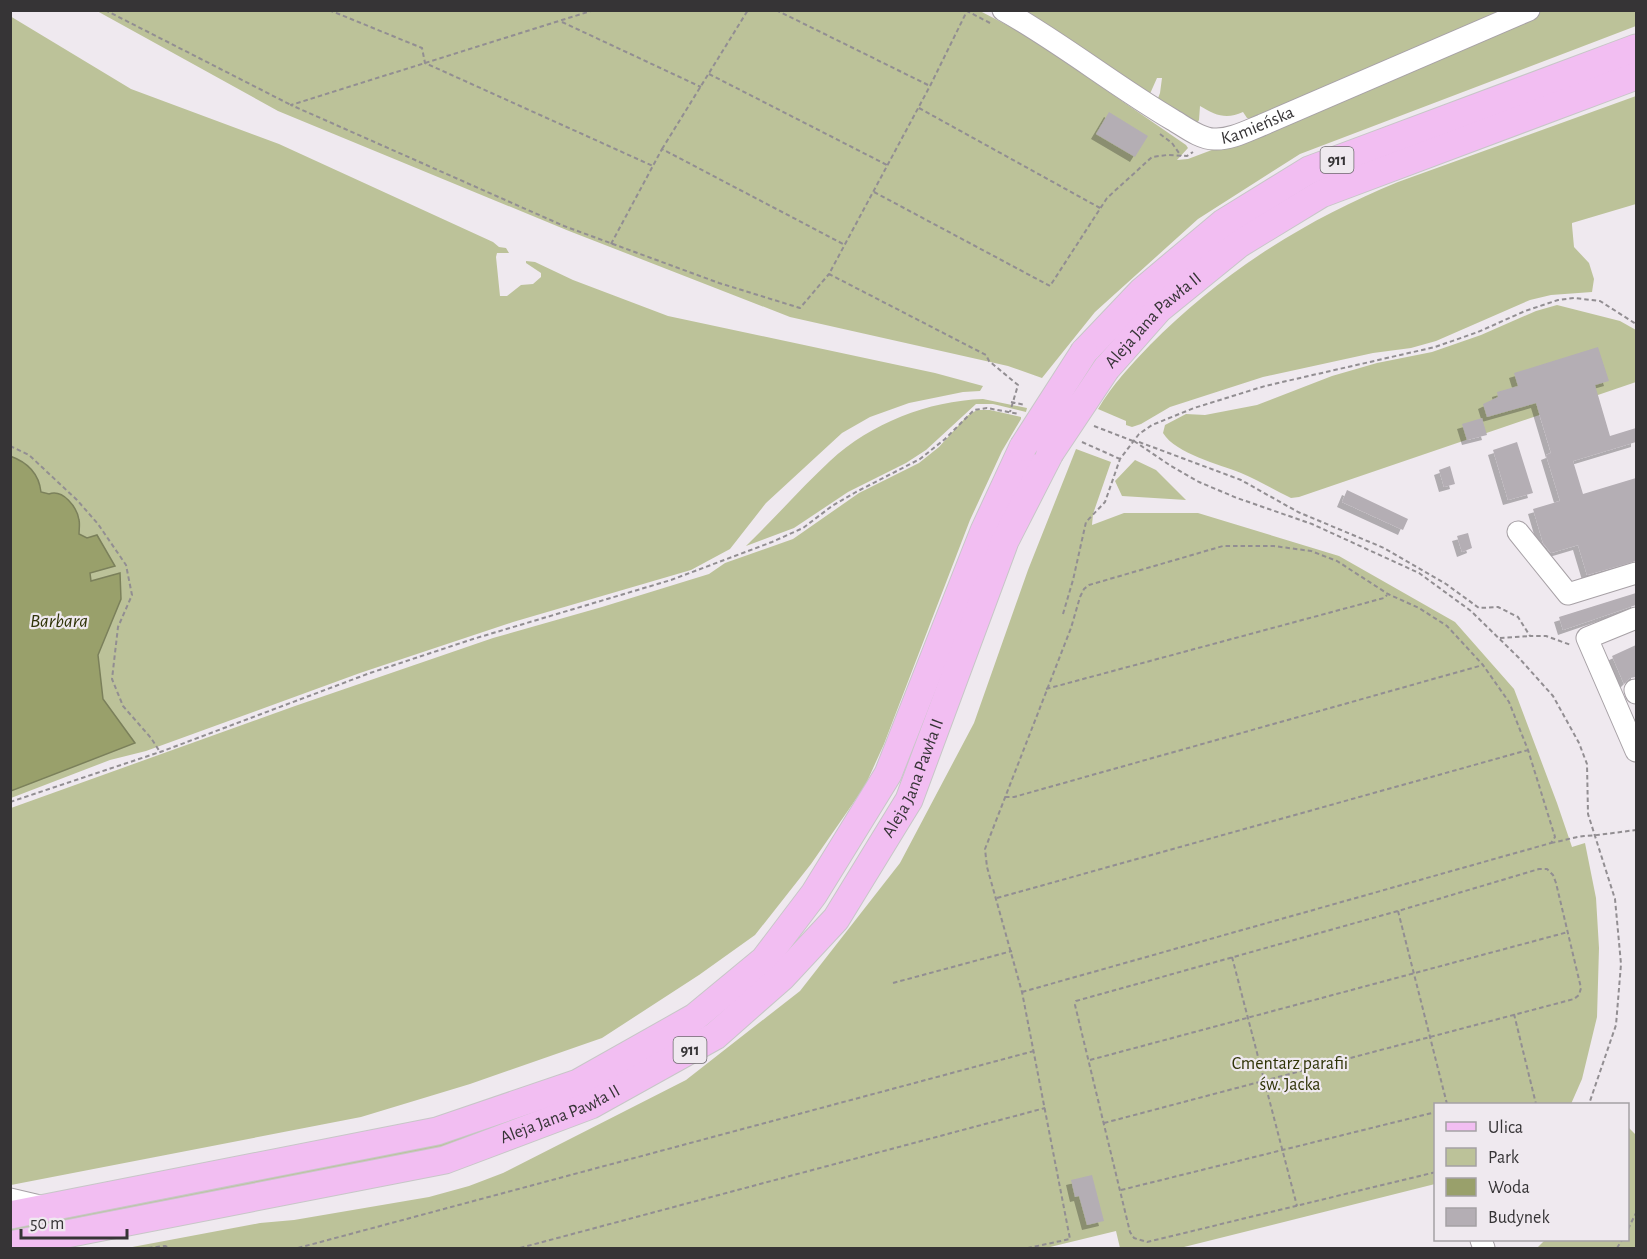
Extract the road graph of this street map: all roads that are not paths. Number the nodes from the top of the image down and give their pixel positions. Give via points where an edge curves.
1 (1529, 10) edge
2 (1000, 18) edge
3 (1636, 48) edge
4 (1636, 76) edge
5 (1518, 532) dead end
6 (1636, 573) edge
7 (1636, 618) edge
8 (1626, 697) edge
9 (1632, 722) edge
10 (1636, 751) edge
11 (10, 1199) edge
12 (47, 1208) junction
13 (10, 1215) edge
14 (10, 1245) edge

1 - 2 street, Kamieńska via 1253,129 1213,140 1156,110 1035,28
3 - 12 main road, Aleja Jana Pawła II / 911, bridge via 1309,170 1223,223 1142,291 1084,352 1023,447 984,531 888,774 814,894 764,960 695,1017 578,1083 437,1131
4 - 14 main road, Aleja Jana Pawła II / 911, bridge via 1321,194 1239,244 1159,309 1106,369 1050,453 1005,541 909,800 837,919 782,977 715,1036 591,1105 445,1160
5 - 6 street via 1568,594
7 - 8 street via 1587,638 1593,653
8 - 9 street
9 - 10 street
11 - 12 street
12 - 13 main road, Aleja Jana Pawła II / 911

